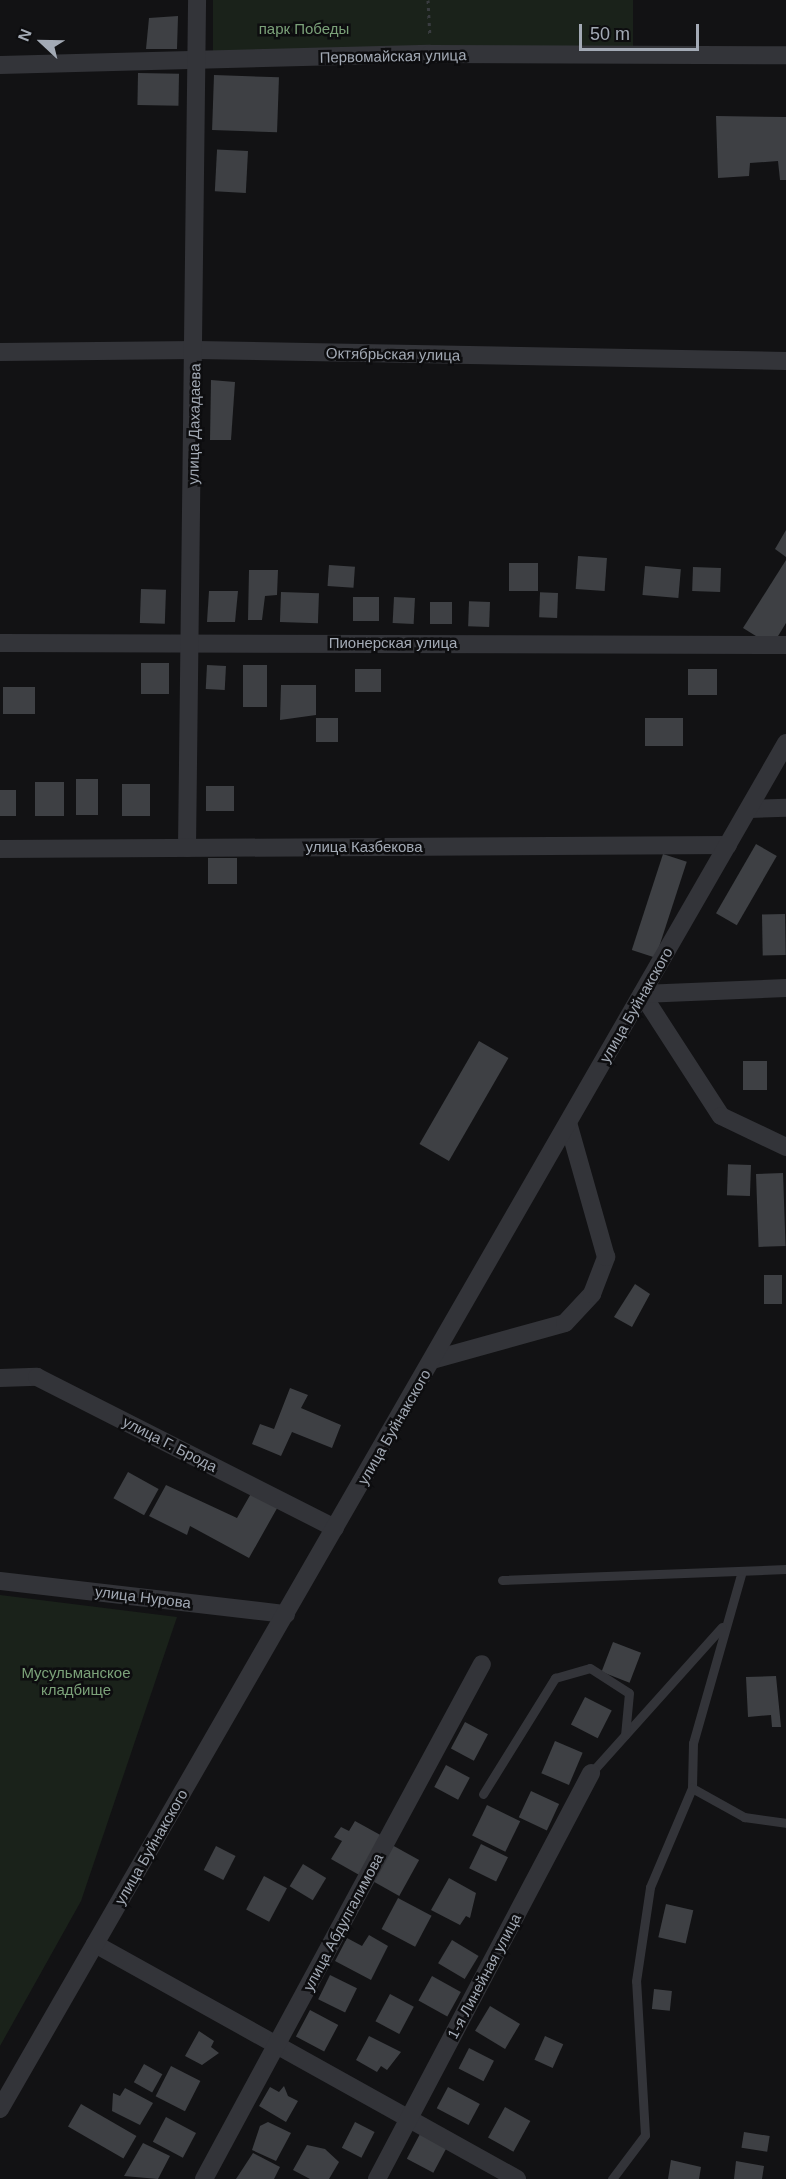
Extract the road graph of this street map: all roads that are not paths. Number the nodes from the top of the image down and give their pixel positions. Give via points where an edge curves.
1 (197, 0) edge
2 (786, 55) edge
3 (198, 60) junction
4 (0, 65) edge
5 (196, 350) junction
6 (0, 352) edge
7 (786, 361) edge
8 (190, 641) junction
9 (0, 643) edge
10 (786, 645) edge
11 (786, 743) edge
12 (786, 808) edge
13 (749, 809) junction
14 (728, 845) junction
15 (187, 848) junction
16 (0, 849) edge
17 (786, 988) edge
18 (642, 994) junction
19 (568, 1123) junction
20 (786, 1147) edge
21 (432, 1360) junction
22 (0, 1378) edge
23 (335, 1528) junction
24 (786, 1569) edge
25 (742, 1570) junction
26 (502, 1580) dead end
27 (0, 1581) edge
28 (286, 1614) junction
29 (725, 1623) junction
30 (482, 1664) dead end
31 (625, 1735) junction
32 (591, 1773) joint
33 (692, 1788) junction
34 (483, 1794) dead end
35 (786, 1823) edge
36 (95, 1944) junction
37 (276, 2046) junction
38 (0, 2109) edge
39 (408, 2121) junction
40 (204, 2179) edge
41 (377, 2179) edge
42 (517, 2179) edge
43 (612, 2179) edge

1 - 3 street, улица Дахадаева
2 - 3 street, Первомайская улица via 430,54
3 - 4 street, Первомайская улица
3 - 5 street, улица Дахадаева
5 - 6 street, Октябрьская улица
5 - 7 street, Октябрьская улица
5 - 8 street, улица Дахадаева
8 - 9 street, Пионерская улица
8 - 10 street, Пионерская улица
8 - 15 street, улица Дахадаева
11 - 13 street, улица Буйнакского
12 - 13 street
13 - 14 street, улица Буйнакского
14 - 15 street, улица Казбекова
14 - 18 street, улица Буйнакского
15 - 16 street, улица Казбекова
17 - 18 street
18 - 19 street, улица Буйнакского
18 - 20 street via 721,1116
19 - 21 street, улица Буйнакского
19 - 21 street via 606,1257 592,1294 565,1323
21 - 23 street, улица Буйнакского
22 - 23 street, улица Г. Брода via 37,1377
23 - 28 street, улица Буйнакского
24 - 25 lane
25 - 26 lane
25 - 29 lane
27 - 28 street, улица Нурова
28 - 36 street, улица Буйнакского
29 - 31 lane
29 - 33 lane via 693,1743
30 - 37 street, улица Абдулгалимова
31 - 32 lane
31 - 34 lane via 629,1694 590,1668 555,1678
32 - 39 street, 1-я Линейная улица
33 - 35 lane via 744,1817
33 - 43 lane via 650,1887 636,1981 645,2135
36 - 37 street
36 - 38 street, улица Буйнакского
37 - 39 street
37 - 40 street, улица Абдулгалимова
39 - 41 street, 1-я Линейная улица
39 - 42 street

